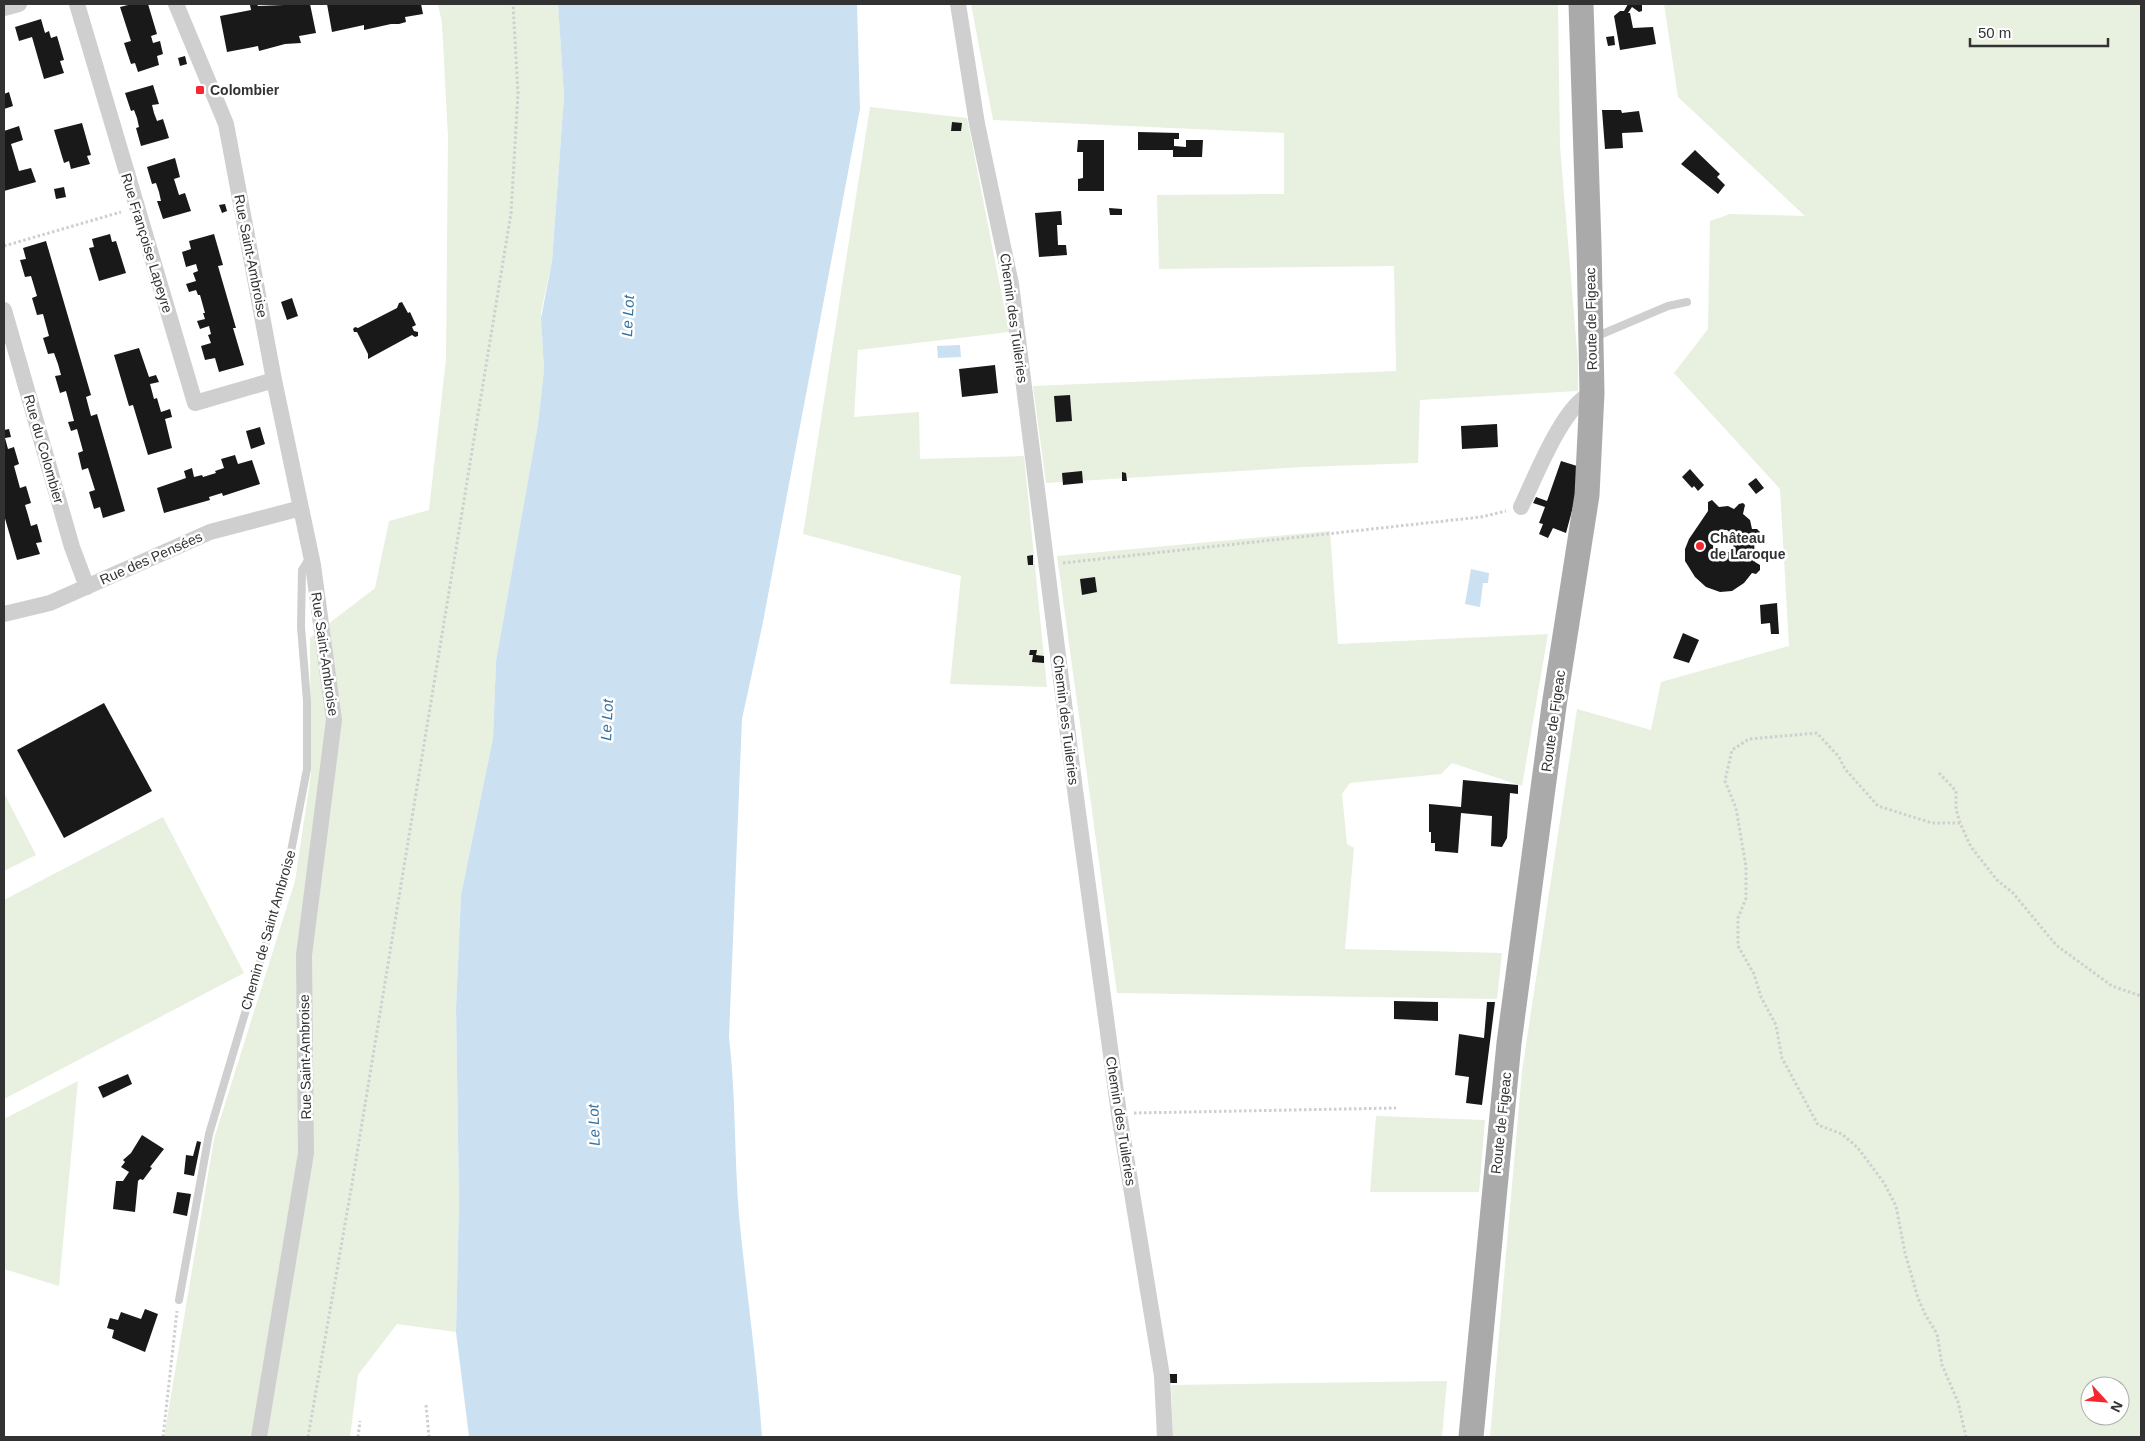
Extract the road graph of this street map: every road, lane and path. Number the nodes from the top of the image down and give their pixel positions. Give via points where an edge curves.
1 (19, 4) edge
2 (77, 4) edge
3 (176, 4) edge
4 (513, 4) edge
5 (958, 4) edge
6 (1581, 4) edge
7 (4, 8) edge
8 (136, 208) junction
9 (4, 246) edge
10 (1687, 302) dead end
11 (4, 310) edge
12 (1591, 339) junction
13 (274, 380) junction
14 (1592, 393) junction
15 (1522, 507) joint
16 (301, 508) junction
17 (310, 558) junction
18 (1046, 565) junction
19 (87, 587) junction
20 (4, 614) edge
21 (1939, 773) dead end
22 (1960, 823) junction
23 (2141, 996) edge
24 (1396, 1108) dead end
25 (1119, 1114) junction
26 (179, 1300) joint
27 (426, 1405) dead end
28 (360, 1421) dead end
29 (163, 1437) edge
30 (259, 1437) edge
31 (308, 1437) edge
32 (358, 1437) edge
33 (429, 1437) edge
34 (1165, 1437) edge
35 (1471, 1437) edge
36 (1966, 1437) edge

1 - 7 street
2 - 8 street, Rue Françoise Lapeyre
3 - 13 street, Rue Saint-Ambroise via 226,124
4 - 31 path via 518,93 511,213
5 - 18 street, Chemin des Tuileries via 977,124 1012,284
6 - 12 main road, Route de Figeac
8 - 9 path
8 - 13 street, Rue Françoise Lapeyre via 195,403
10 - 12 lane via 1668,306
11 - 19 street, Rue du Colombier via 72,547
12 - 14 main road, Route de Figeac
13 - 16 street, Rue Saint-Ambroise
14 - 15 street via 1583,397 1557,433
14 - 35 main road, Route de Figeac via 1587,495 1554,706 1509,1043
15 - 18 path via 1481,517
16 - 17 street, Rue Saint-Ambroise
16 - 19 street, Rue des Pensées via 210,532
17 - 26 lane, Chemin de Saint Ambroise via 302,570 301,627 307,701 307,769 287,872 209,1134
17 - 30 street, Rue Saint-Ambroise via 334,720 304,955 306,1153
18 - 25 street, Chemin des Tuileries
19 - 20 street, Rue des Pensées via 50,603
21 - 22 path via 1956,791
22 - 23 path via 1971,847 2056,945 2112,986
22 - 36 path via 1932,824 1878,806 1817,733 1749,739 1732,750 1725,781 1736,808 1746,867 1746,898 1738,918 1738,946 1776,1025 1782,1058 1818,1125 1842,1134 1858,1148 1884,1183 1896,1206 1918,1298 1937,1334 1942,1365 1958,1402
24 - 25 path
25 - 34 street, Chemin des Tuileries via 1162,1376
26 - 29 path
27 - 33 path
28 - 32 path

